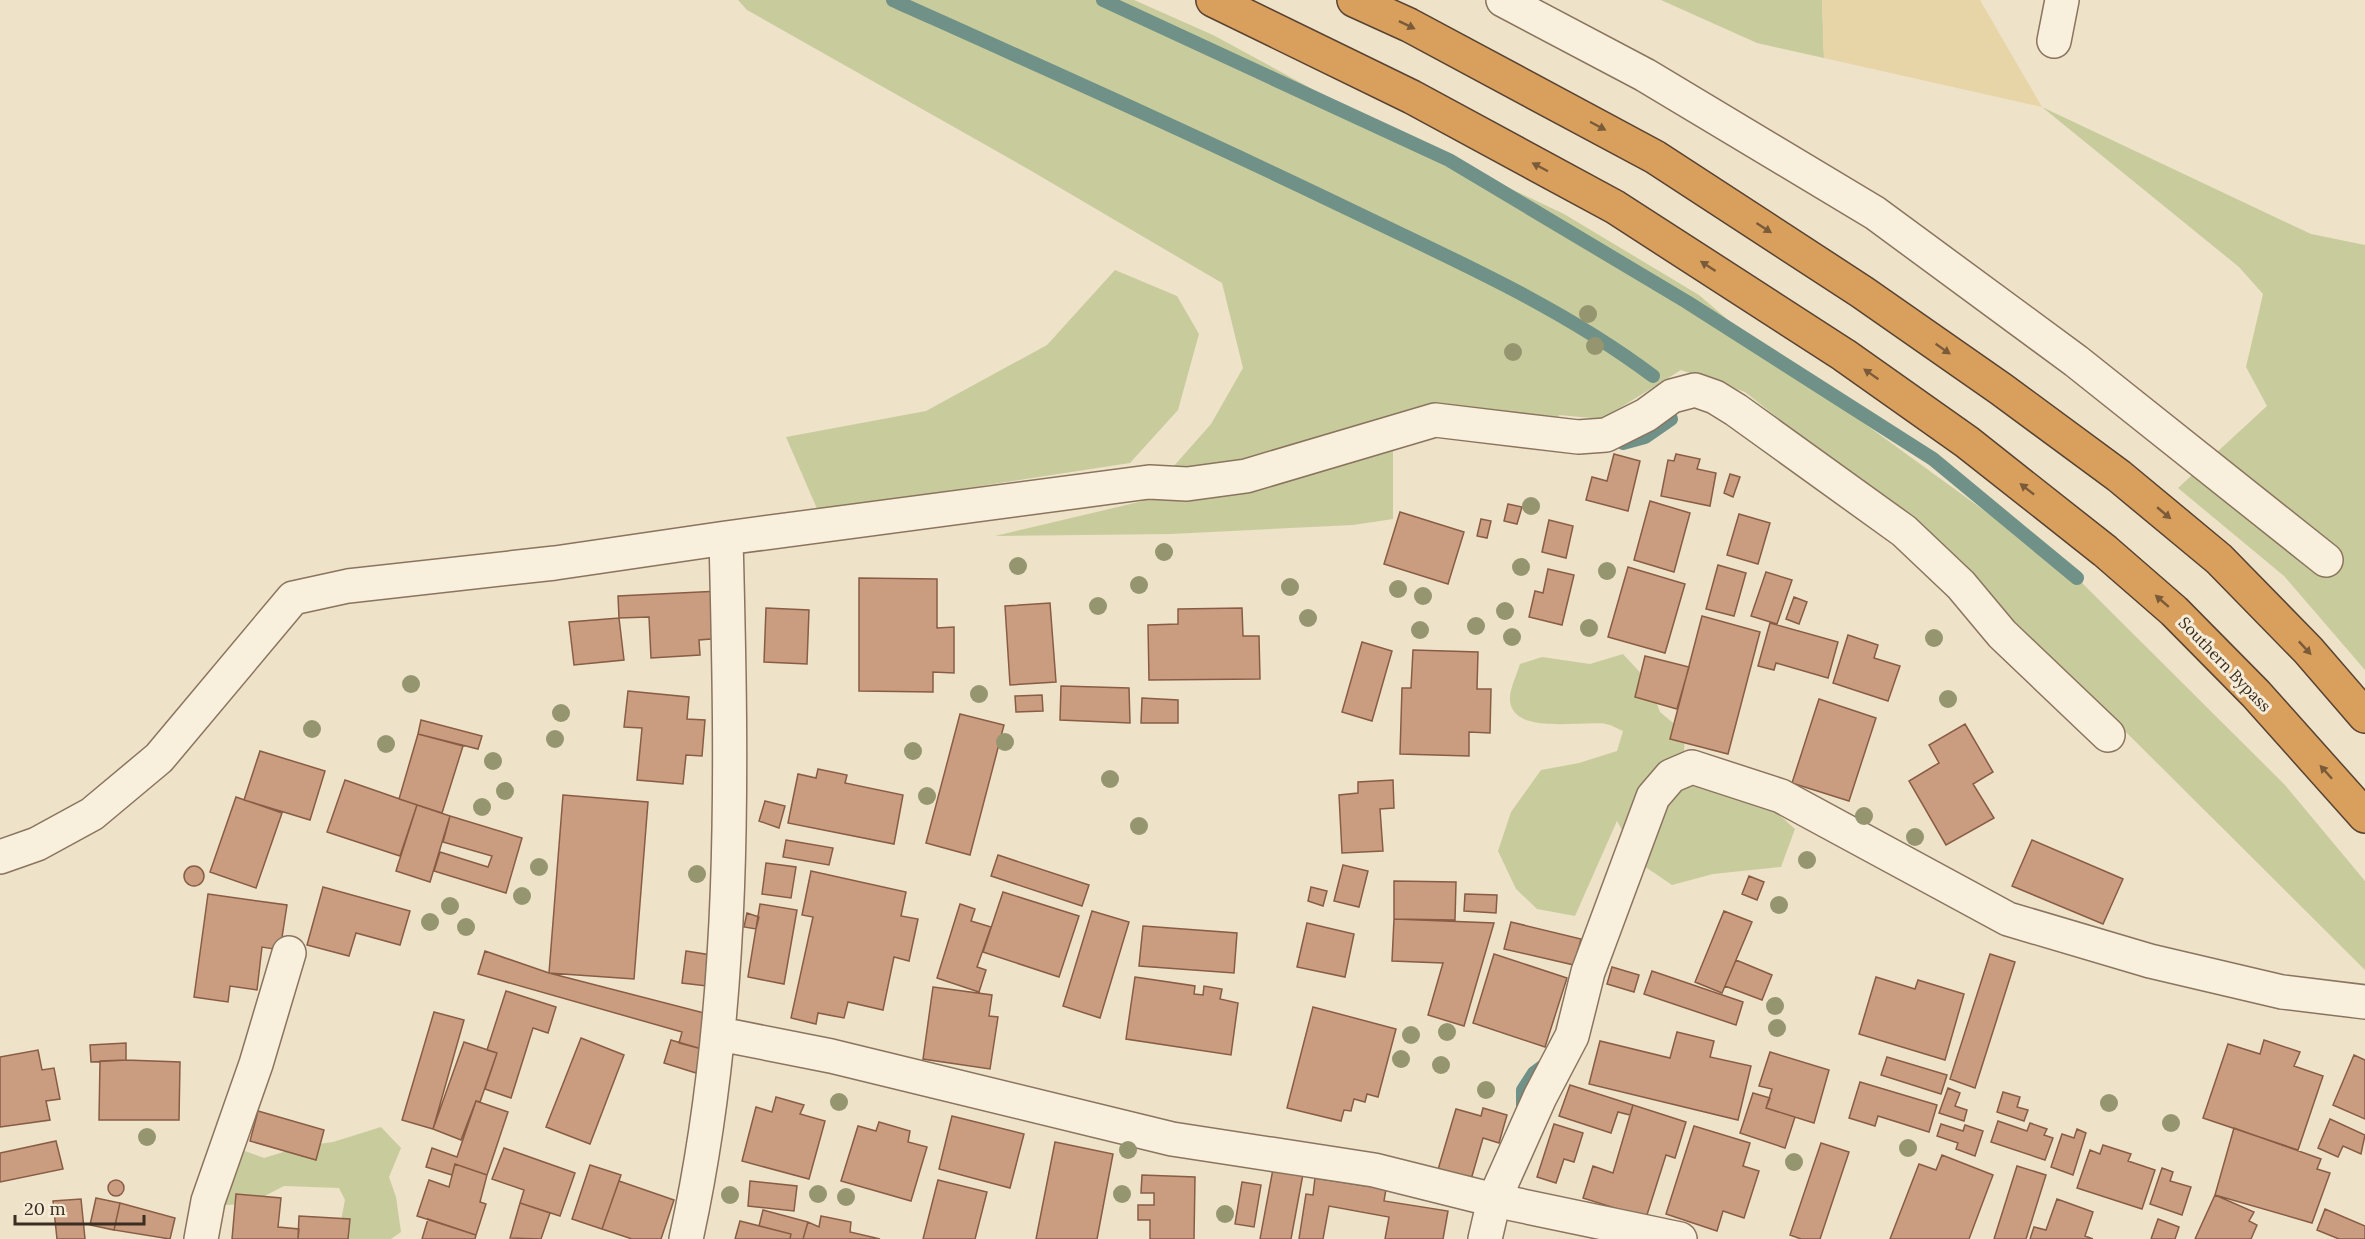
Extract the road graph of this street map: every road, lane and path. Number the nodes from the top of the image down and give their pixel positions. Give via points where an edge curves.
1 (1213, 0) edge
2 (1354, 0) edge
3 (1503, 0) edge
4 (2062, 0) edge
5 (2054, 41) dead end
6 (726, 538) junction
7 (2326, 560) dead end
8 (2365, 716) edge
9 (2108, 735) dead end
10 (2365, 816) edge
11 (0, 857) edge
12 (289, 953) dead end
13 (2365, 1002) edge
14 (720, 1034) junction
15 (1494, 1200) junction
16 (201, 1239) edge
17 (686, 1239) edge
18 (1485, 1239) edge
19 (1680, 1239) edge

10 -> 1 highway, Southern Bypass via 2256,694 2174,611 2074,525 1967,442 1844,355 1615,207 1412,97
2 -> 8 highway via 1409,25 1655,157 1862,292 2119,476 2219,559 2308,650
3 - 7 street via 1645,75 1875,213 2076,361
4 - 5 street
6 - 9 street via 1149,482 1187,484 1246,476 1434,420 1578,437 1605,435 1646,415 1672,396 1695,390 1736,410 1904,531 1961,585 2002,634
6 - 11 street via 555,563 348,586 293,598 159,758 92,814 37,844
6 - 14 street via 732,741
12 - 16 street via 256,1064 208,1201
13 - 15 street via 2282,992 2150,961 2008,919 1781,796 1692,767 1671,776 1653,797 1588,972 1572,1036
14 - 15 street via 831,1056 1172,1138 1374,1170
14 - 17 street via 700,1178
15 - 18 street
15 - 19 street

